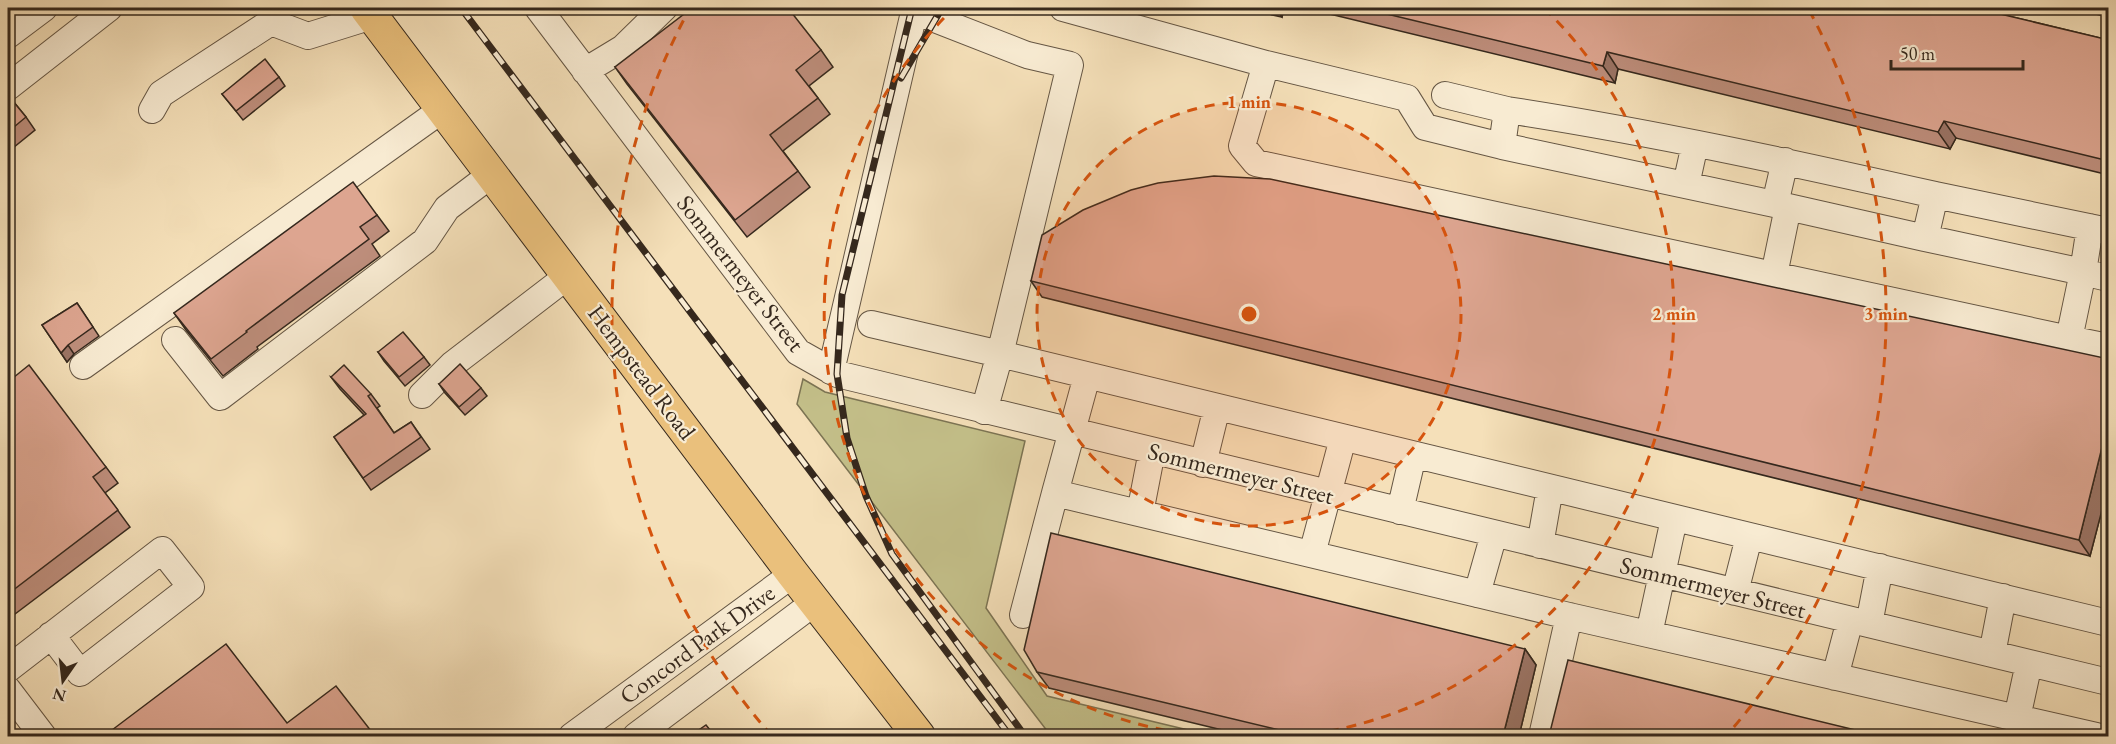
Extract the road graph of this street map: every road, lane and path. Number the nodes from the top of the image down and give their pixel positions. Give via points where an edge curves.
1 (44, 8) edge
2 (109, 8) edge
3 (538, 8) edge
4 (664, 8) edge
5 (1063, 8) edge
6 (915, 9) edge
7 (369, 12) edge
8 (8, 35) edge
9 (1266, 64) junction
10 (585, 71) junction
11 (8, 87) edge
12 (1445, 95) dead end
13 (443, 109) junction
14 (152, 110) dead end
15 (1507, 110) junction
16 (1596, 124) junction
17 (1695, 144) junction
18 (1502, 146) junction
19 (1785, 161) junction
20 (1588, 164) junction
21 (492, 174) junction
22 (1686, 185) junction
23 (1935, 195) junction
24 (1782, 206) junction
25 (2099, 229) edge
26 (1925, 238) junction
27 (2083, 272) junction
28 (569, 275) junction
29 (1774, 275) junction
30 (2109, 278) edge
31 (871, 324) dead end
32 (2069, 339) junction
33 (175, 340) dead end
34 (2109, 347) edge
35 (1000, 354) junction
36 (83, 366) dead end
37 (831, 371) junction
38 (1087, 376) junction
39 (422, 395) dead end
40 (1217, 407) junction
41 (984, 411) junction
42 (1071, 432) junction
43 (1342, 438) junction
44 (1152, 451) junction
45 (1413, 455) junction
46 (1203, 464) junction
47 (1550, 488) junction
48 (1055, 493) junction
49 (1327, 494) junction
50 (1400, 511) junction
51 (1140, 513) junction
52 (1674, 519) junction
53 (1494, 534) junction
54 (1749, 537) junction
55 (1540, 545) junction
56 (1312, 554) junction
57 (1880, 567) junction
58 (793, 574) junction
59 (1661, 574) junction
60 (1735, 592) junction
61 (1477, 594) junction
62 (2003, 597) junction
63 (815, 602) junction
64 (1023, 615) dead end
65 (1569, 616) junction
66 (1859, 622) junction
67 (2109, 623) edge
68 (1649, 634) junction
69 (51, 635) junction
70 (1992, 654) junction
71 (2029, 663) junction
72 (8, 669) edge
73 (1835, 676) junction
74 (2109, 682) edge
75 (8, 690) edge
76 (2017, 718) junction
77 (43, 736) edge
78 (572, 736) edge
79 (636, 736) edge
80 (919, 736) edge
81 (1542, 736) edge
82 (2096, 736) edge

1 - 8 street
2 - 11 street
3 - 10 street, Sommermeyer Street
4 - 10 street via 623,48
5 - 9 street
6 - 35 street via 1027,55 1070,65
6 - 37 street
7 - 13 main road, Hempstead Road
7 - 14 street via 308,36 271,22 161,94
9 - 18 street via 1407,98 1425,127
9 - 29 street via 1242,146 1256,163
10 - 37 street, Sommermeyer Street via 798,352
12 - 15 street
13 - 21 main road, Hempstead Road
13 - 36 street
15 - 16 street
15 - 18 street
16 - 17 street
16 - 20 street
17 - 19 street
17 - 22 street
18 - 20 street
19 - 23 street
19 - 24 street
20 - 22 street
21 - 28 main road, Hempstead Road
21 - 33 street via 447,208 425,241 220,397
22 - 24 street
23 - 25 street
23 - 26 street
24 - 26 street
24 - 29 street
25 - 27 street
26 - 27 street
27 - 30 street
27 - 32 street
28 - 39 street via 453,364
28 - 58 main road, Hempstead Road
29 - 32 street
31 - 35 street
32 - 34 street
35 - 38 street
35 - 41 street
37 - 41 street, Sommermeyer Street
38 - 40 street
38 - 42 street
40 - 43 street
40 - 46 street
41 - 42 street, Sommermeyer Street
42 - 44 street, Sommermeyer Street
42 - 48 street
43 - 45 street
43 - 49 street
44 - 46 street, Sommermeyer Street
44 - 51 street
45 - 47 street
45 - 50 street
46 - 49 street, Sommermeyer Street
47 - 52 street
47 - 55 street
48 - 51 street
48 - 64 street
49 - 50 street, Sommermeyer Street
49 - 56 street
50 - 53 street, Sommermeyer Street
51 - 56 street
52 - 54 street
52 - 59 street
53 - 55 street, Sommermeyer Street
53 - 61 street
54 - 57 street
54 - 60 street
55 - 59 street, Sommermeyer Street
56 - 61 street
57 - 62 street
57 - 66 street
58 - 63 main road, Hempstead Road
58 - 78 street, Concord Park Drive
59 - 60 street, Sommermeyer Street
59 - 68 street
60 - 66 street, Sommermeyer Street
61 - 65 street
62 - 67 street
62 - 70 street
63 - 79 street, Concord Park Drive
63 - 80 main road, Hempstead Road
65 - 68 street
65 - 81 street
66 - 70 street, Sommermeyer Street
66 - 73 street
68 - 73 street
69 - 69 street via 162,550 191,587 80,673
69 - 72 street
70 - 71 street, Sommermeyer Street
71 - 74 street, Sommermeyer Street
71 - 76 street
73 - 76 street
75 - 77 street
76 - 82 street

